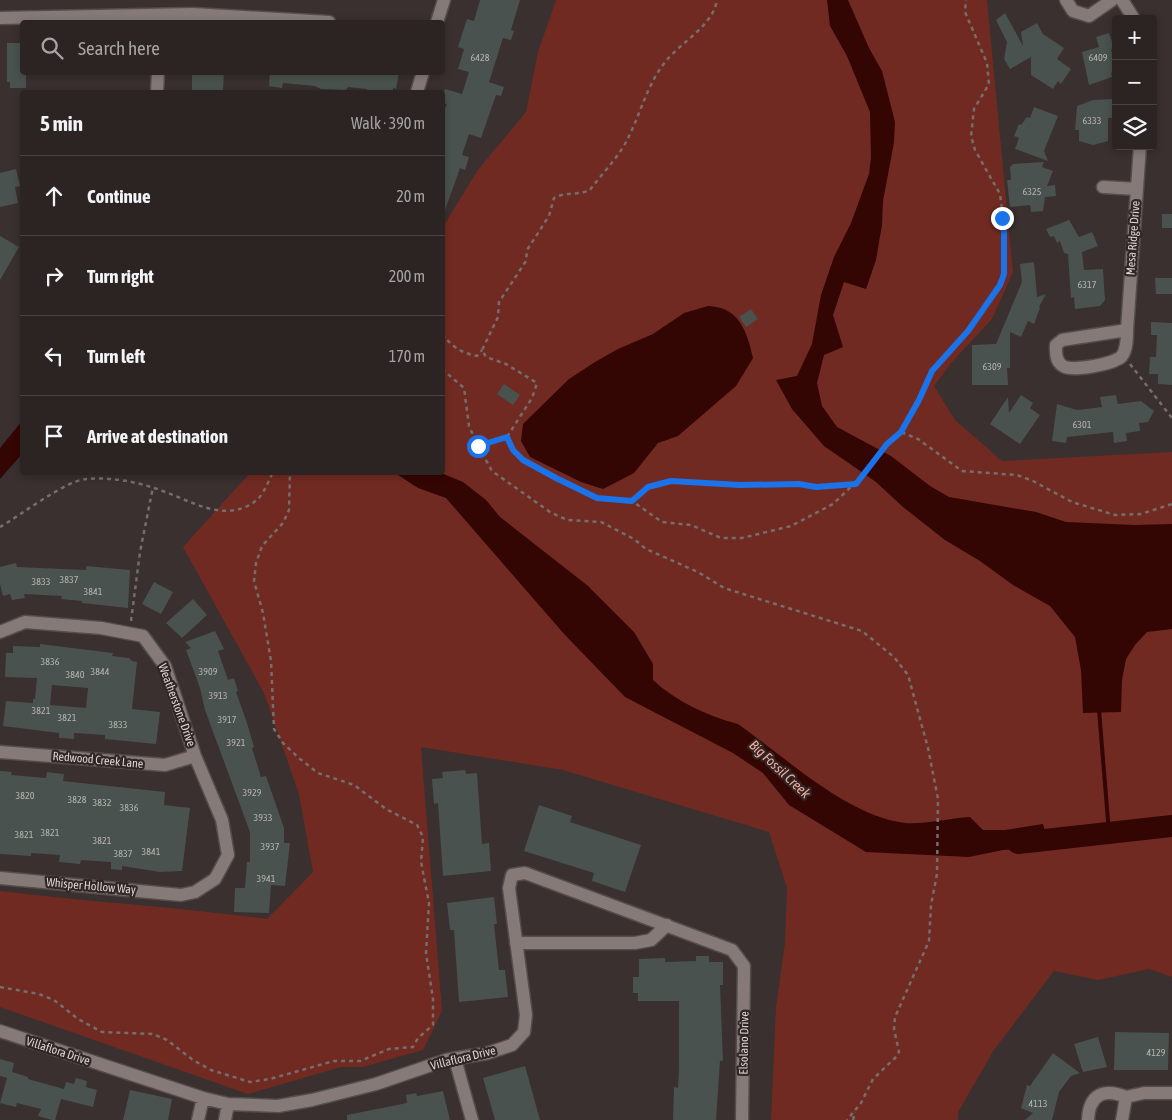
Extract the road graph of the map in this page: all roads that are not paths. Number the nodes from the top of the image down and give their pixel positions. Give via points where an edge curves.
1 (444, 0) edge
2 (1066, 0) edge
3 (1112, 0) edge
4 (1122, 0) edge
5 (1131, 15) edge
6 (0, 18) edge
7 (158, 18) edge
8 (300, 20) edge
9 (438, 20) edge
10 (158, 75) edge
11 (421, 75) edge
12 (156, 90) edge
13 (418, 90) edge
14 (1140, 150) edge
15 (1103, 187) dead end
16 (1137, 189) junction
17 (1127, 330) junction
18 (0, 632) edge
19 (0, 752) edge
20 (195, 756) junction
21 (0, 878) edge
22 (181, 895) joint
23 (667, 925) junction
24 (516, 943) junction
25 (744, 966) joint
26 (0, 1031) edge
27 (455, 1059) junction
28 (1172, 1093) edge
29 (1126, 1097) junction
30 (203, 1098) junction
31 (228, 1104) junction
32 (198, 1120) edge
33 (225, 1120) edge
34 (472, 1120) edge
35 (742, 1120) edge
36 (1088, 1120) edge
37 (1122, 1120) edge

1 - 9 street
2 - 3 street via 1073,11 1089,16
4 - 5 street
6 - 7 street
7 - 8 street via 229,15
10 - 12 street
11 - 13 street
14 - 16 street, Mesa Ridge Drive
15 - 16 street
16 - 17 street, Mesa Ridge Drive
17 - 17 street, Mesa Ridge Drive via 1123,355 1116,361 1068,368 1056,358 1056,345 1062,340
18 - 20 street, Weatherstone Drive via 25,622 143,636 165,666
19 - 20 street, Redwood Creek Lane via 165,765
20 - 22 street, Weatherstone Drive via 222,820 228,855 215,879 195,892
21 - 22 street, Whisper Hollow Way
23 - 24 street via 651,940 635,943
23 - 24 street, Villaflora Drive via 525,873 512,875 509,888
23 - 25 street, Villaflora Drive via 732,950
24 - 27 street, Villaflora Drive via 526,1015 524,1032 512,1045
25 - 35 street, Elsolano Drive
26 - 30 street, Villaflora Drive
27 - 31 street, Villaflora Drive via 312,1100 278,1106
27 - 34 street
28 - 29 street via 1144,1092
29 - 36 street via 1114,1092 1098,1095 1092,1102
29 - 37 street
30 - 31 street, Villaflora Drive
30 - 32 street
31 - 33 street

